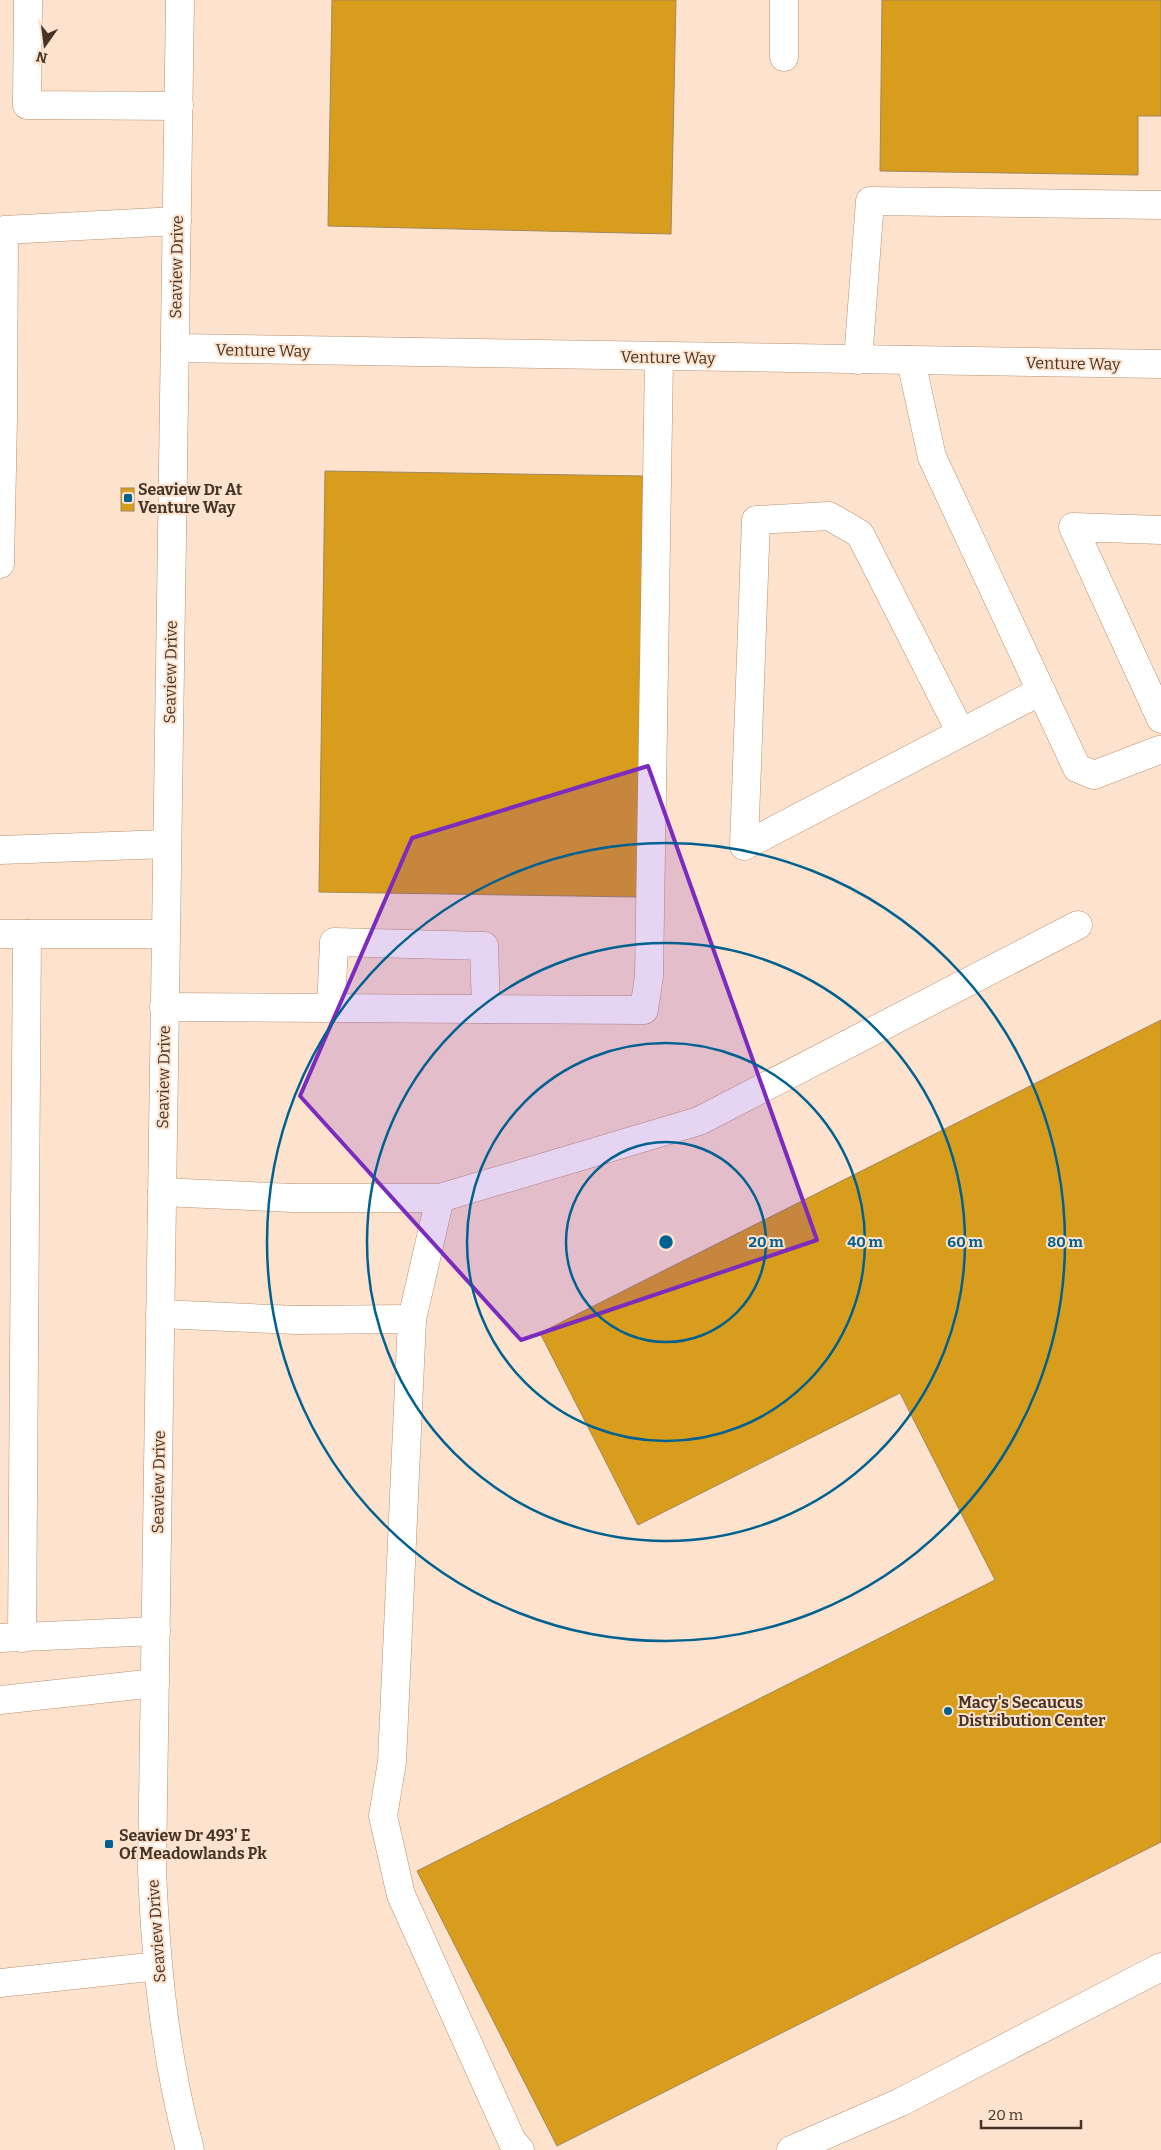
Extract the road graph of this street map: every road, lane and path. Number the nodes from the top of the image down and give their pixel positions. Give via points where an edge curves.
1 (28, 0) edge
2 (180, 0) edge
3 (784, 0) edge
4 (784, 57) dead end
5 (179, 106) junction
6 (1161, 204) edge
7 (177, 220) junction
8 (2, 230) edge
9 (175, 348) junction
10 (659, 356) junction
11 (858, 360) junction
12 (911, 361) junction
13 (1161, 364) edge
14 (1161, 530) edge
15 (0, 564) edge
16 (1041, 691) junction
17 (1161, 719) edge
18 (961, 733) junction
19 (1160, 746) edge
20 (167, 844) junction
21 (0, 850) edge
22 (1078, 925) dead end
23 (13, 934) edge
24 (165, 934) junction
25 (164, 1007) junction
26 (331, 1008) junction
27 (486, 1008) junction
28 (162, 1192) junction
29 (440, 1198) junction
30 (160, 1314) junction
31 (412, 1319) junction
32 (156, 1630) junction
33 (11, 1638) edge
34 (155, 1683) junction
35 (0, 1700) edge
36 (158, 1966) junction
37 (1161, 1967) edge
38 (0, 1983) edge
39 (190, 2150) edge
40 (520, 2150) edge
41 (791, 2150) edge

1 - 5 main road via 27,105
2 - 5 main road, Seaview Drive
3 - 4 main road
5 - 7 main road, Seaview Drive
6 - 11 main road via 870,201
7 - 8 main road
7 - 9 main road, Seaview Drive
8 - 15 main road
9 - 10 main road, Venture Way
9 - 20 main road, Seaview Drive
10 - 11 main road, Venture Way
10 - 27 main road via 649,976 644,1010
11 - 12 main road, Venture Way
12 - 13 main road, Venture Way
12 - 16 main road via 932,457
14 - 17 main road via 1073,527
16 - 18 main road
16 - 19 main road via 1077,768 1094,775
18 - 18 main road via 744,846 756,520 829,516 860,534
20 - 21 main road
20 - 24 main road, Seaview Drive
22 - 29 main road via 699,1121
23 - 24 main road
23 - 33 main road
24 - 25 main road, Seaview Drive
25 - 26 main road
25 - 28 main road, Seaview Drive
26 - 27 main road
26 - 27 main road via 334,942 484,946
28 - 29 main road via 293,1198
28 - 30 main road, Seaview Drive
29 - 31 main road
30 - 31 main road via 296,1320
30 - 32 main road, Seaview Drive
31 - 40 main road via 392,1762 383,1816 401,1895 512,2141
32 - 33 main road
32 - 34 main road, Seaview Drive
34 - 35 main road
34 - 36 main road, Seaview Drive via 152,1870
36 - 38 main road
36 - 39 main road, Seaview Drive via 171,2065
37 - 41 main road via 901,2102

